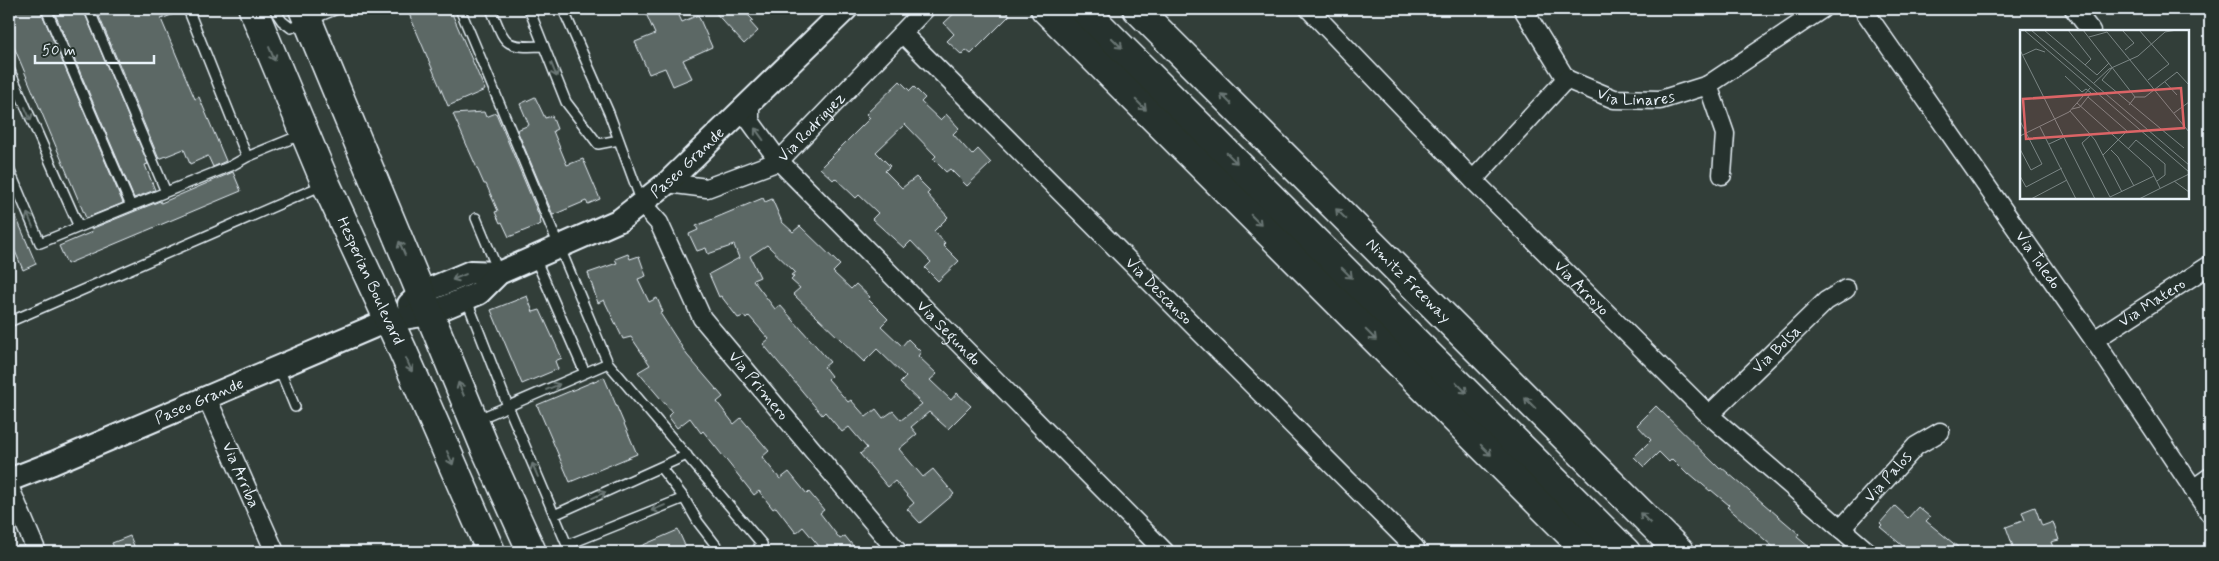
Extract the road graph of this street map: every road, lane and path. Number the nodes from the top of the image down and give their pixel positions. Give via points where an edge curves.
1 (46, 9) edge
2 (89, 9) edge
3 (188, 9) edge
4 (253, 9) edge
5 (274, 9) edge
6 (337, 9) edge
7 (460, 9) edge
8 (491, 9) edge
9 (529, 9) edge
10 (563, 9) edge
11 (846, 9) edge
12 (925, 9) edge
13 (1045, 9) edge
14 (1083, 9) edge
15 (1137, 9) edge
16 (1309, 9) edge
17 (1523, 9) edge
18 (1822, 9) edge
19 (1863, 9) edge
20 (2074, 9) edge
21 (305, 15) edge
22 (2090, 30) edge
23 (902, 33) junction
24 (544, 46) junction
25 (9, 69) edge
26 (1566, 79) junction
27 (1708, 84) junction
28 (750, 104) junction
29 (305, 133) junction
30 (619, 140) junction
31 (247, 157) junction
32 (780, 161) junction
33 (9, 168) edge
34 (1722, 176) dead end
35 (1473, 180) junction
36 (668, 183) junction
37 (326, 184) junction
38 (166, 192) junction
39 (642, 204) junction
40 (131, 206) junction
41 (476, 218) dead end
42 (79, 227) junction
43 (560, 247) junction
44 (535, 258) junction
45 (2210, 265) edge
46 (499, 273) junction
47 (1846, 289) dead end
48 (466, 298) junction
49 (425, 304) junction
50 (389, 320) junction
51 (9, 322) edge
52 (2094, 340) junction
53 (608, 363) junction
54 (278, 368) junction
55 (585, 373) junction
56 (207, 398) junction
57 (508, 406) junction
58 (294, 407) dead end
59 (1709, 415) junction
60 (474, 421) junction
61 (1940, 432) dead end
62 (687, 455) junction
63 (661, 468) junction
64 (2210, 477) edge
65 (9, 480) edge
66 (9, 486) edge
67 (2193, 489) junction
68 (684, 498) junction
69 (2210, 514) edge
70 (554, 515) junction
71 (1841, 529) junction
72 (568, 549) edge
73 (1413, 550) edge
74 (37, 552) edge
75 (275, 552) edge
76 (491, 552) edge
77 (532, 552) edge
78 (721, 552) edge
79 (754, 552) edge
80 (898, 552) edge
81 (1165, 552) edge
82 (1588, 552) edge
83 (1626, 552) edge
84 (1680, 552) edge
85 (1868, 552) edge

1 - 40 lane
2 - 38 lane
3 - 31 lane
4 -> 29 main road, Hesperian Boulevard
5 - 21 lane via 291,28
6 - 21 lane
7 - 43 lane
8 - 24 lane via 504,39 517,47
9 - 24 lane
10 - 30 lane
11 - 28 street, Paseo Grande
12 - 23 street, Via Rodriguez
13 -> 82 main road
14 -> 83 main road
84 -> 15 main road, Nimitz Freeway
16 - 35 street, Via Arroyo
17 - 26 street
18 - 27 street, Via Linares
19 - 52 street, Via Toledo
20 - 22 street
49 -> 21 main road
23 - 32 street, Via Rodriguez
23 - 73 street, Via Descanso
24 -> 30 lane via 566,102 598,144
25 -> 42 lane
26 - 27 street, Via Linares via 1614,99 1660,100
26 - 35 street
27 - 34 street via 1726,134
32 -> 28 street, Via Segundo via 750,121
28 - 36 street, Paseo Grande
29 - 31 lane
29 - 37 main road, Hesperian Boulevard
30 - 39 lane
31 - 38 lane
32 - 36 street, Via Rodriguez via 708,188
32 - 81 street, Via Segundo
42 -> 33 lane via 40,243
35 - 59 street, Via Arroyo
36 - 39 street, Paseo Grande
37 - 50 main road, Hesperian Boulevard
37 - 51 lane
38 - 40 lane
39 - 43 street, Paseo Grande via 620,220
39 - 80 street, Via Primero via 660,226 702,318
40 - 42 lane
41 - 46 lane
43 - 44 street, Paseo Grande
43 - 53 lane
44 - 46 street, Paseo Grande
44 - 55 lane
45 - 52 street, Via Matero
46 - 48 street, Paseo Grande via 479,293
46 -> 49 street, Paseo Grande via 471,272
47 - 59 street, Via Bolsa via 1826,301
48 - 49 street, Paseo Grande
48 - 57 lane
49 - 50 street, Paseo Grande
60 -> 49 main road
50 - 54 street, Paseo Grande
50 -> 76 main road, Hesperian Boulevard
52 - 67 street, Via Toledo
53 - 55 lane
53 - 62 lane
54 - 56 street, Paseo Grande
54 - 58 lane
57 -> 55 lane
56 - 65 street, Paseo Grande
56 - 75 street, Via Arriba
57 - 60 lane
70 -> 57 lane
59 - 71 street, Via Arroyo
60 - 77 main road
61 - 71 street, Via Palos via 1916,446
62 - 63 lane
62 - 79 lane via 762,544
63 - 68 lane
70 -> 63 lane
64 - 67 street
66 - 74 street
67 - 69 street, Via Toledo
68 -> 72 lane
68 - 78 lane
70 - 72 lane
71 - 85 street, Via Arroyo

